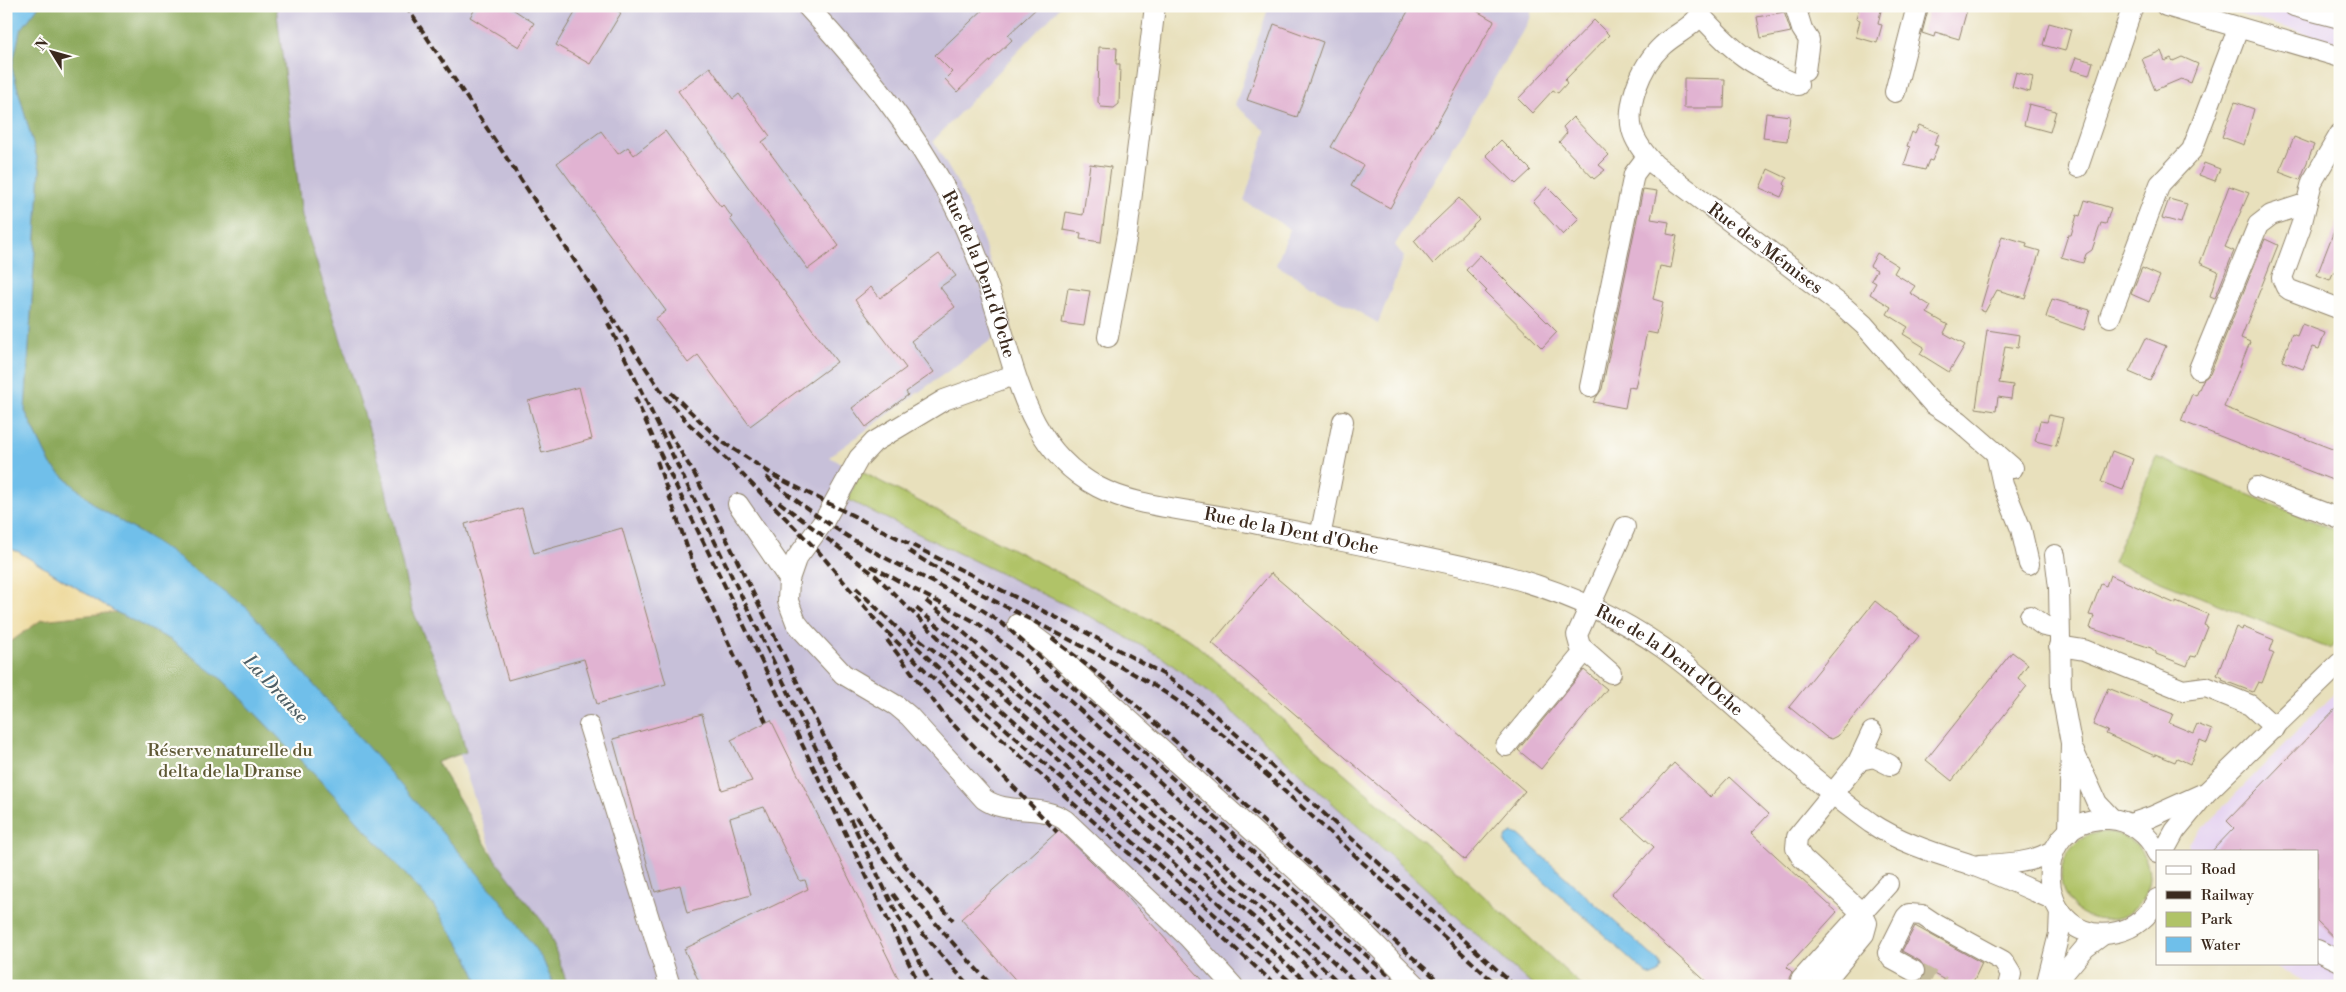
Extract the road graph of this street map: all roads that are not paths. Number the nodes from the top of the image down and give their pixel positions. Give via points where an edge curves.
1 (807, 6) edge
2 (1155, 6) edge
3 (1795, 6) edge
4 (1917, 6) edge
5 (2133, 6) edge
6 (2166, 6) edge
7 (2300, 7) edge
8 (1702, 11) edge
9 (2340, 18) edge
10 (2238, 29) junction
11 (2340, 57) edge
12 (1895, 92) dead end
13 (2340, 134) edge
14 (1647, 157) junction
15 (2078, 167) dead end
16 (2305, 204) junction
17 (2340, 309) edge
18 (2110, 316) dead end
19 (1108, 337) dead end
20 (2199, 369) dead end
21 (1014, 375) junction
22 (1590, 387) dead end
23 (1342, 421) dead end
24 (1996, 453) junction
25 (2013, 468) dead end
26 (2257, 487) dead end
27 (738, 504) dead end
28 (2340, 519) edge
29 (1625, 527) dead end
30 (1320, 537) junction
31 (2055, 555) dead end
32 (2029, 564) dead end
33 (789, 579) junction
34 (1590, 606) junction
35 (2030, 616) dead end
36 (1018, 624) dead end
37 (2059, 637) junction
38 (1585, 651) junction
39 (2147, 661) dead end
40 (2340, 663) edge
41 (1611, 672) dead end
42 (2200, 686) junction
43 (589, 726) dead end
44 (2275, 728) junction
45 (1872, 732) dead end
46 (2070, 743) junction
47 (1506, 746) dead end
48 (1856, 764) junction
49 (1890, 765) dead end
50 (2207, 792) junction
51 (1833, 793) junction
52 (2121, 822) junction
53 (2069, 832) junction
54 (2054, 850) junction
55 (2165, 850) edge
56 (2156, 851) edge
57 (1971, 865) junction
58 (1888, 884) dead end
59 (2156, 902) edge
60 (2056, 905) junction
61 (1862, 913) junction
62 (2151, 917) edge
63 (2104, 934) junction
64 (2318, 950) edge
65 (2340, 961) edge
66 (1914, 971) tunnel mouth
67 (1801, 980) dead end
68 (670, 986) edge
69 (1233, 986) edge
70 (1417, 986) edge
71 (1821, 986) edge
72 (2008, 986) edge
73 (2046, 986) edge
74 (2053, 986) edge

1 - 21 street, Rue de la Dent d'Oche via 877,84 937,173 982,270
2 - 19 street via 1127,234
3 - 8 street via 1809,40 1802,78 1762,70 1743,58
4 - 12 street
5 - 15 street
6 - 10 street
7 - 9 street
8 - 14 street, Rue des Mémises via 1662,46 1641,75 1629,113 1634,133
10 - 11 street
10 - 18 street via 2192,150 2160,184
13 - 16 street via 2312,182
14 - 22 street via 1634,174
14 - 24 street, Rue des Mémises via 1845,308 1864,325 1932,404 1959,421
16 - 17 street via 2301,226 2283,273 2283,283 2290,290
16 - 20 street via 2271,215 2258,225
21 - 30 street, Rue de la Dent d'Oche via 1027,410 1045,440 1068,467 1097,486 1130,500
21 - 33 street via 944,400 874,442 859,458 824,522 796,559
23 - 30 street
24 - 25 street, Rue des Mémises
24 - 32 street
26 - 28 street
27 - 33 street
29 - 34 street
30 - 34 street, Rue de la Dent d'Oche via 1506,576
31 - 37 street
33 - 69 street via 788,601 796,622 842,674 909,716 965,781 992,805 1051,812 1065,820 1188,937
34 - 38 street via 1577,635
34 - 51 street, Rue de la Dent d'Oche via 1663,649
35 - 37 street
36 - 70 street via 1347,916
37 - 42 street via 2184,690
37 - 46 street via 2061,690
38 - 41 street
38 - 47 street
39 - 42 street via 2188,677
40 - 44 street
42 - 44 street via 2250,705
43 - 68 street
44 - 50 street
45 - 48 street
46 - 52 street via 2093,795
46 - 53 street
48 - 49 street via 1874,756
48 - 51 street
50 - 52 street via 2151,817
50 - 55 street
51 - 57 street, Rue de la Dent d'Oche via 1887,833
51 - 61 street via 1800,832 1796,848 1802,858
52 - 53 street via 2089,821
52 - 56 street via 2149,840
53 - 54 street
54 - 57 street, Rue de la Dent d'Oche via 2023,862
54 - 60 street via 2048,874
57 - 60 street, Rue de la Dent d'Oche
58 - 61 street
59 - 62 street
60 - 63 street, Rue de la Dent d'Oche via 2079,927
60 - 73 street via 2059,934
61 - 67 street
61 - 71 street via 1867,923 1864,934
62 - 63 street via 2126,930
63 - 74 street via 2085,948
64 - 65 street
66 - 72 street via 1892,960 1888,953 1906,917 1922,914 2007,964 2011,974

